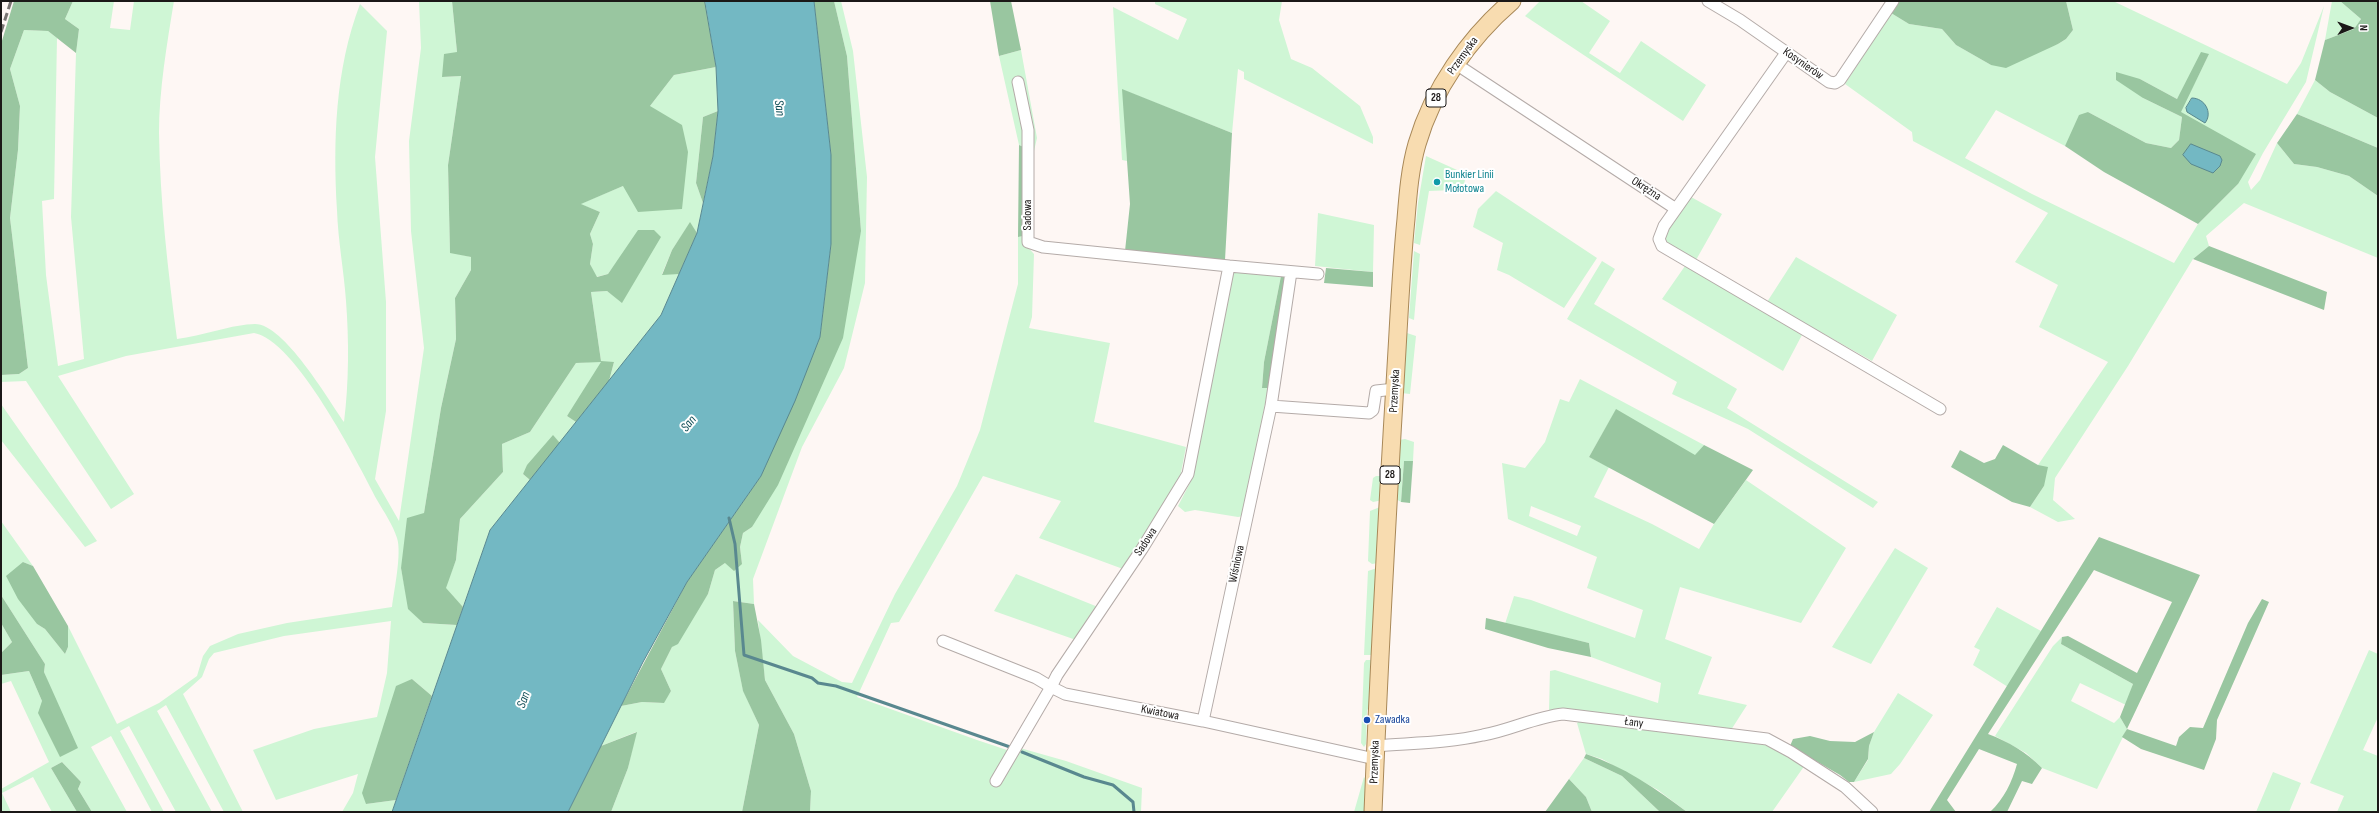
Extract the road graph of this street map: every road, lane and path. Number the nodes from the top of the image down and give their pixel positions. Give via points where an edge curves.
1 (1512, 1) edge
2 (1708, 1) edge
3 (1893, 1) edge
4 (1786, 53) junction
5 (1456, 64) junction
6 (1018, 82) dead end
7 (1676, 209) junction
8 (1229, 266) junction
9 (1291, 272) junction
10 (1318, 274) dead end
11 (1395, 388) junction
12 (1271, 406) junction
13 (1940, 409) dead end
14 (943, 641) dead end
15 (1051, 687) junction
16 (1203, 721) junction
17 (1376, 752) junction
18 (996, 781) dead end
19 (1373, 812) edge
20 (1872, 812) edge

1 - 5 main road, Przemyska / 28 via 1484,28
2 - 4 street, Kosynierów
3 - 4 street, Kosynierów via 1840,80 1835,83 1829,82
4 - 7 street
5 - 7 street, Okrężna
5 - 11 main road, Przemyska / 28 via 1432,106 1417,144 1404,243
6 - 8 street, Sadowa via 1028,130 1028,242 1042,247
7 - 13 street via 1664,226 1659,239 1662,246
8 - 9 street, Sadowa
8 - 15 street, Sadowa via 1188,474
9 - 10 street, Sadowa
9 - 12 street, Wiśniowa
11 - 12 street via 1376,391 1373,410 1369,413
11 - 17 main road, Przemyska / 28
12 - 16 street, Wiśniowa
14 - 15 street via 1036,678
15 - 16 street, Kwiatowa via 1065,694
15 - 18 street
16 - 17 street, Kwiatowa
17 - 19 main road, Przemyska / 28
17 - 20 street, Łany via 1485,735 1544,716 1563,714 1736,734 1767,739 1791,752 1845,787

